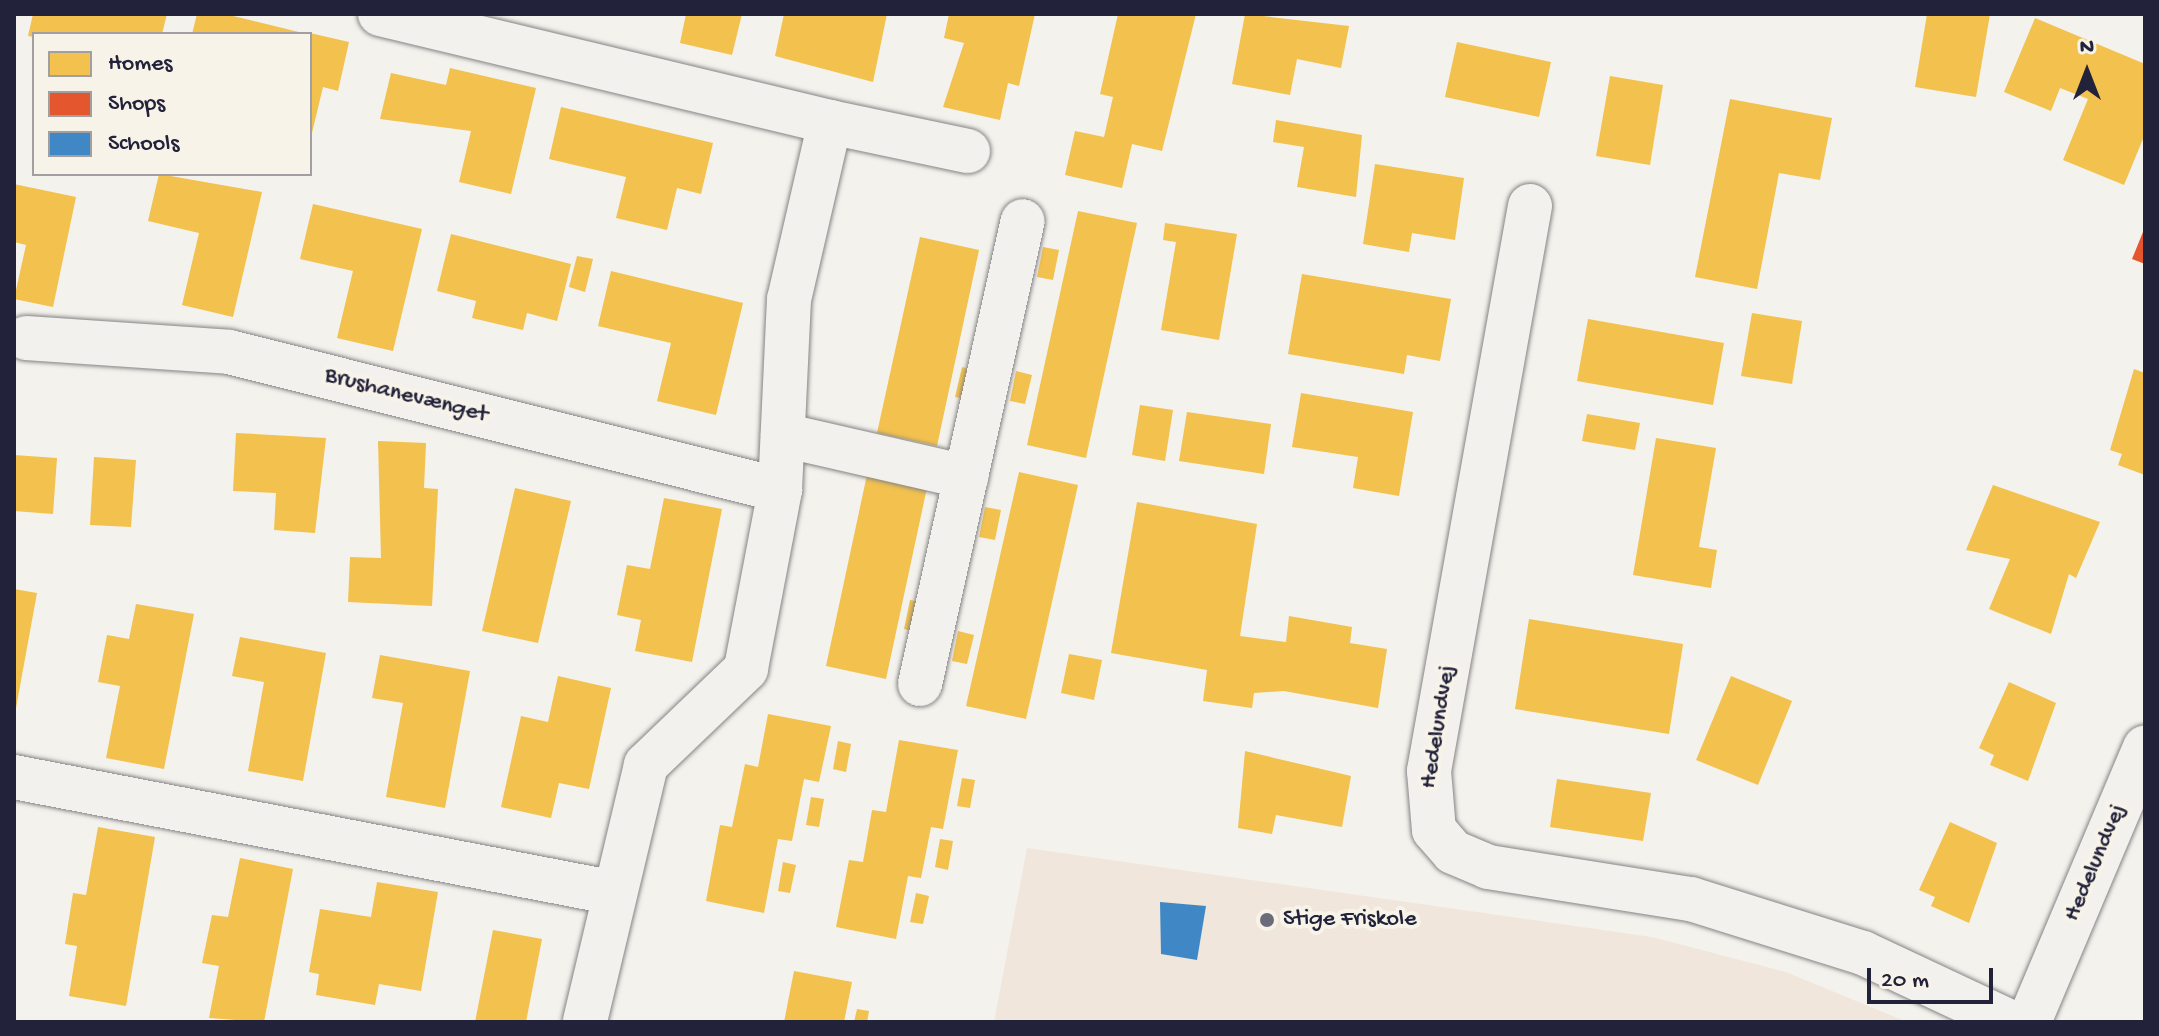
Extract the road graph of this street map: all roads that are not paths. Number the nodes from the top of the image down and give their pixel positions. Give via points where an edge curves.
1 (380, 14) edge
2 (830, 122) junction
3 (968, 151) dead end
4 (1530, 206) dead end
5 (1023, 221) dead end
6 (26, 338) dead end
7 (783, 435) junction
8 (966, 477) junction
9 (780, 490) junction
10 (920, 684) dead end
11 (2145, 748) edge
12 (14, 777) edge
13 (615, 893) junction
14 (585, 1022) edge
15 (2010, 1022) edge
16 (2029, 1022) edge

1 - 2 street
2 - 3 street
2 - 7 street via 789,299
4 - 15 street, Hedelundvej via 1429,771 1434,830 1453,852 1488,867 1691,899 1863,953
5 - 8 street
6 - 9 street, Brushanevænget via 229,352
7 - 8 street
7 - 9 street
8 - 10 street
9 - 13 street via 746,669 646,765
11 - 16 street, Hedelundvej
12 - 13 street
13 - 14 street

